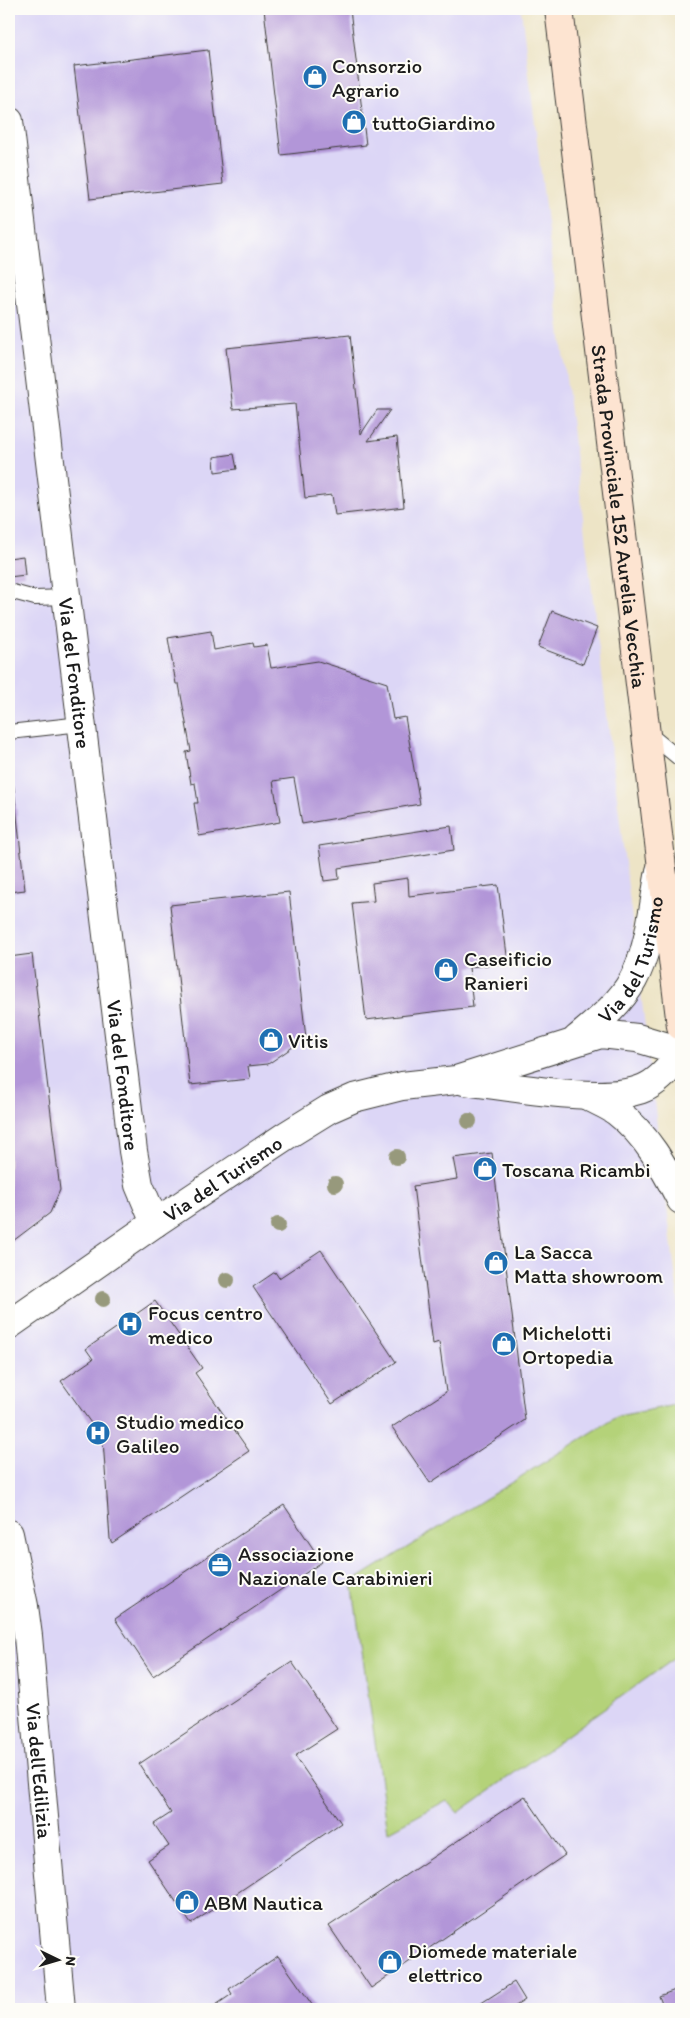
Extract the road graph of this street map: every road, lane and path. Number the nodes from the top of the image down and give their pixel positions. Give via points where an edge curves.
1 (559, 9) edge
2 (9, 121) edge
3 (9, 592) edge
4 (66, 597) junction
5 (81, 724) junction
6 (646, 730) junction
7 (9, 732) edge
8 (681, 760) edge
9 (662, 862) junction
10 (681, 1026) edge
11 (576, 1040) junction
12 (681, 1051) edge
13 (681, 1055) edge
14 (456, 1080) junction
15 (583, 1094) junction
16 (681, 1200) edge
17 (155, 1222) junction
18 (9, 1326) edge
19 (9, 1534) edge
20 (61, 2009) edge

1 - 6 main road, Strada Provinciale 152 Aurelia Vecchia
2 - 4 street, Via del Fonditore
3 - 4 lane via 35,598
4 - 5 street, Via del Fonditore
5 - 7 lane
5 - 17 street, Via del Fonditore via 133,1151 139,1185
6 - 8 lane
6 - 9 main road, Strada Provinciale 152 Aurelia Vecchia
9 - 10 main road, Strada Provinciale 152 Aurelia Vecchia
9 - 11 street, Via del Turismo via 644,953 633,981 603,1017
11 - 12 street, Via del Turismo via 601,1034 618,1035
11 - 14 street, Via del Turismo
13 - 15 street, Via del Turismo via 646,1088 629,1094
14 - 15 street, Via del Turismo
14 - 17 street, Via del Turismo via 380,1090 329,1109
15 - 16 street, Via del Turismo via 616,1111 636,1129 653,1149
17 - 18 street, Via del Turismo
19 - 20 street, Via dell'Edilizia via 28,1636

